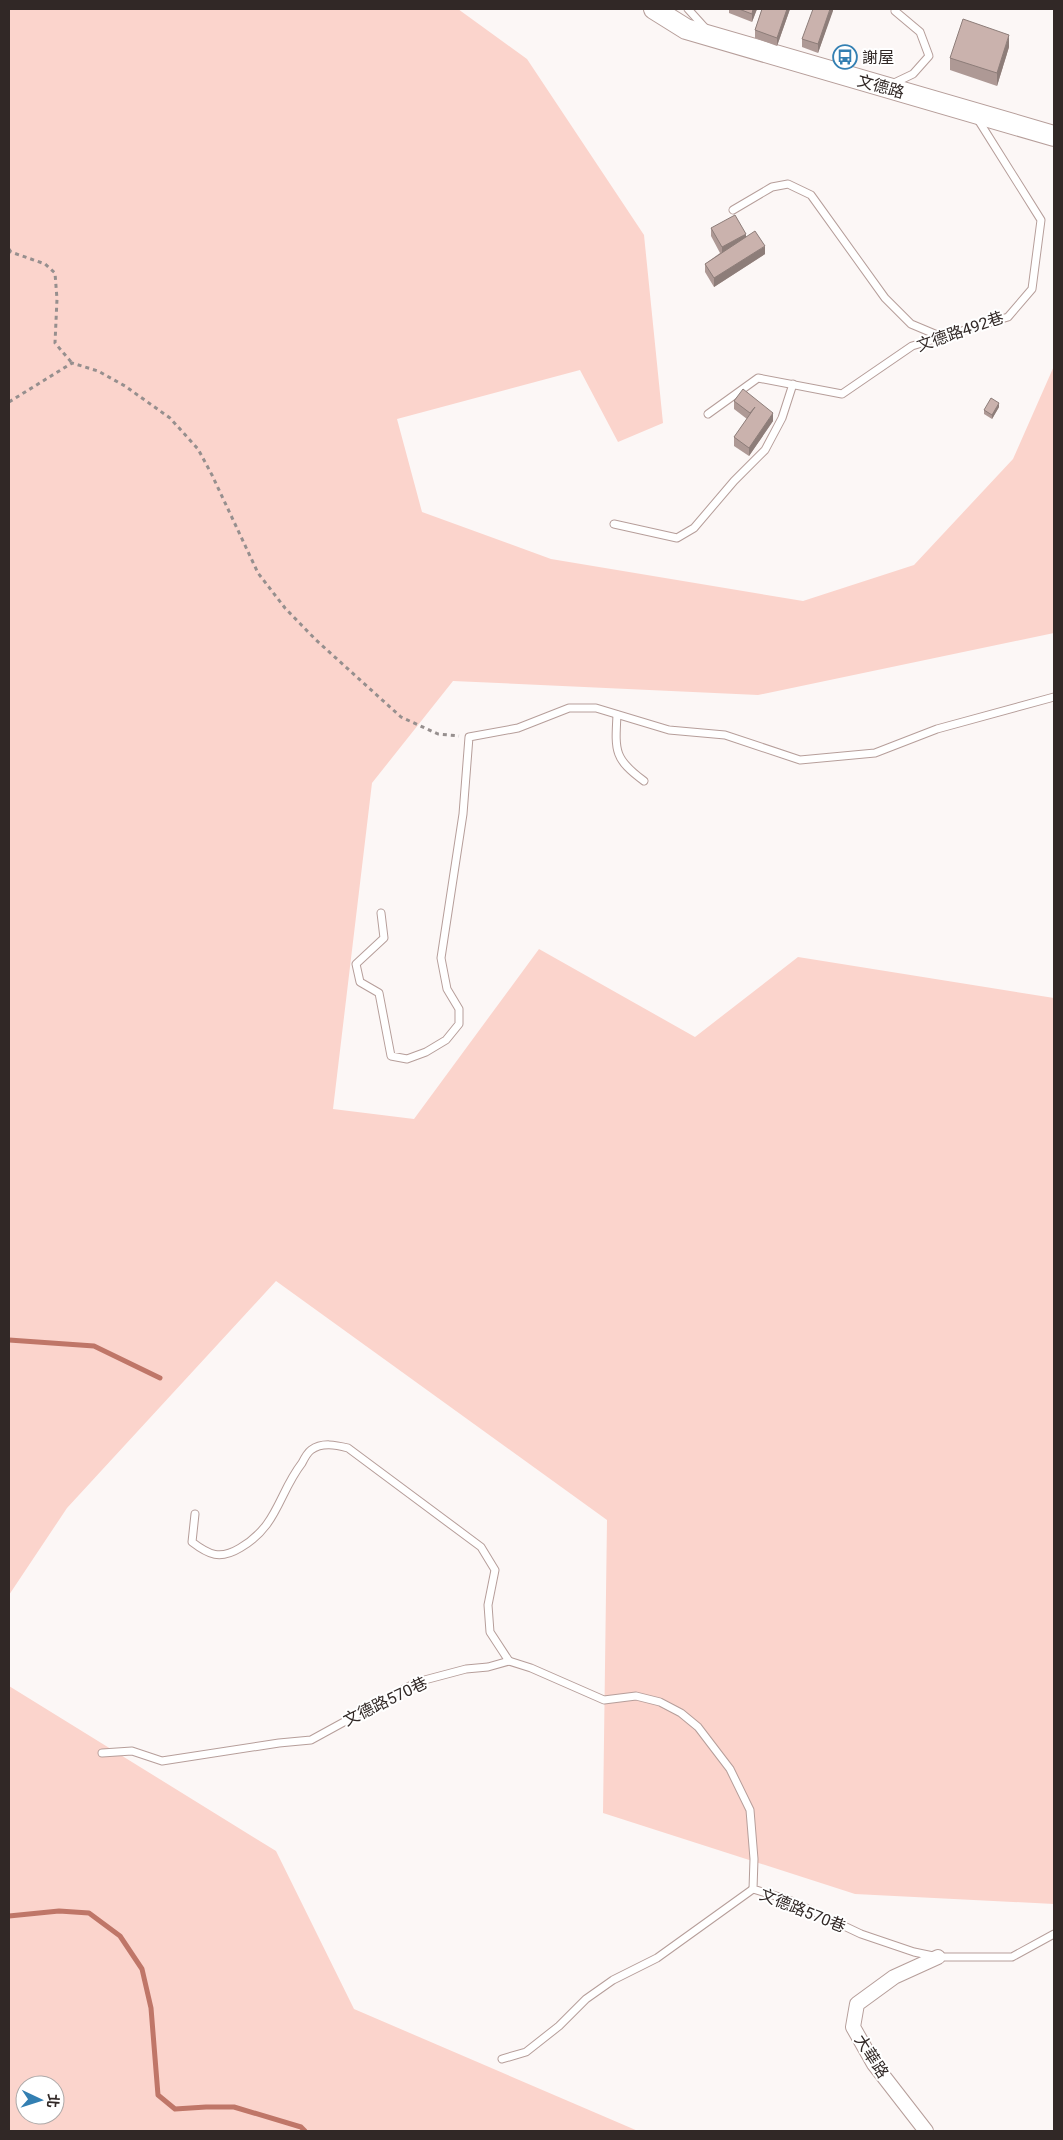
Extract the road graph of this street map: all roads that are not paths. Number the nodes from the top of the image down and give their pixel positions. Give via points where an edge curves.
1 (654, 9) edge
2 (688, 9) edge
3 (895, 11) dead end
4 (714, 38) junction
5 (885, 88) junction
6 (974, 113) junction
7 (1054, 136) edge
8 (733, 210) dead end
9 (943, 337) junction
10 (792, 384) junction
11 (708, 414) dead end
12 (614, 524) dead end
13 (1054, 697) edge
14 (617, 715) junction
15 (644, 781) dead end
16 (381, 913) dead end
17 (194, 1514) dead end
18 (509, 1661) junction
19 (102, 1753) dead end
20 (752, 1889) junction
21 (1054, 1934) edge
22 (938, 1957) junction
23 (502, 2059) dead end
24 (926, 2131) edge

1 - 4 main road, 文德路 via 686,29
2 - 4 lane
3 - 5 lane via 920,32 929,56 913,74
4 - 5 main road, 文德路
5 - 6 main road, 文德路
6 - 7 main road, 文德路
6 - 9 lane, 文德路492巷 via 1041,220 1032,289 1008,316
8 - 9 lane via 772,187 788,184 811,195 886,298 910,324
9 - 10 lane, 文德路492巷 via 912,346 842,394
10 - 11 lane, 文德路492巷 via 758,378
10 - 12 lane via 782,418 766,450 694,528 677,538
13 - 14 lane via 937,728 875,753 800,760 725,735 669,730
14 - 15 lane via 615,739 620,759
14 - 16 lane via 596,708 569,708 518,728 469,737 463,814 441,958 446,989 460,1009 459,1024 446,1040 407,1059 391,1056 379,993 360,982 356,964 384,938
17 - 18 lane via 192,1542 211,1555 230,1554 251,1542 271,1522 296,1470 311,1450 330,1444 348,1448 481,1547 495,1570 488,1605 490,1632
18 - 19 lane, 文德路570巷 via 417,1682 311,1740 162,1761 132,1751
18 - 20 lane, 文德路570巷 via 604,1700 636,1696 660,1702 698,1727 730,1769 750,1810 754,1859
20 - 22 lane, 文德路570巷 via 789,1900 861,1934
20 - 23 lane via 657,1958 593,1994 526,2052
21 - 22 lane, 文德路570巷 via 1012,1958
22 - 24 street, 大華路 via 894,1977 857,2004 853,2027 874,2064

